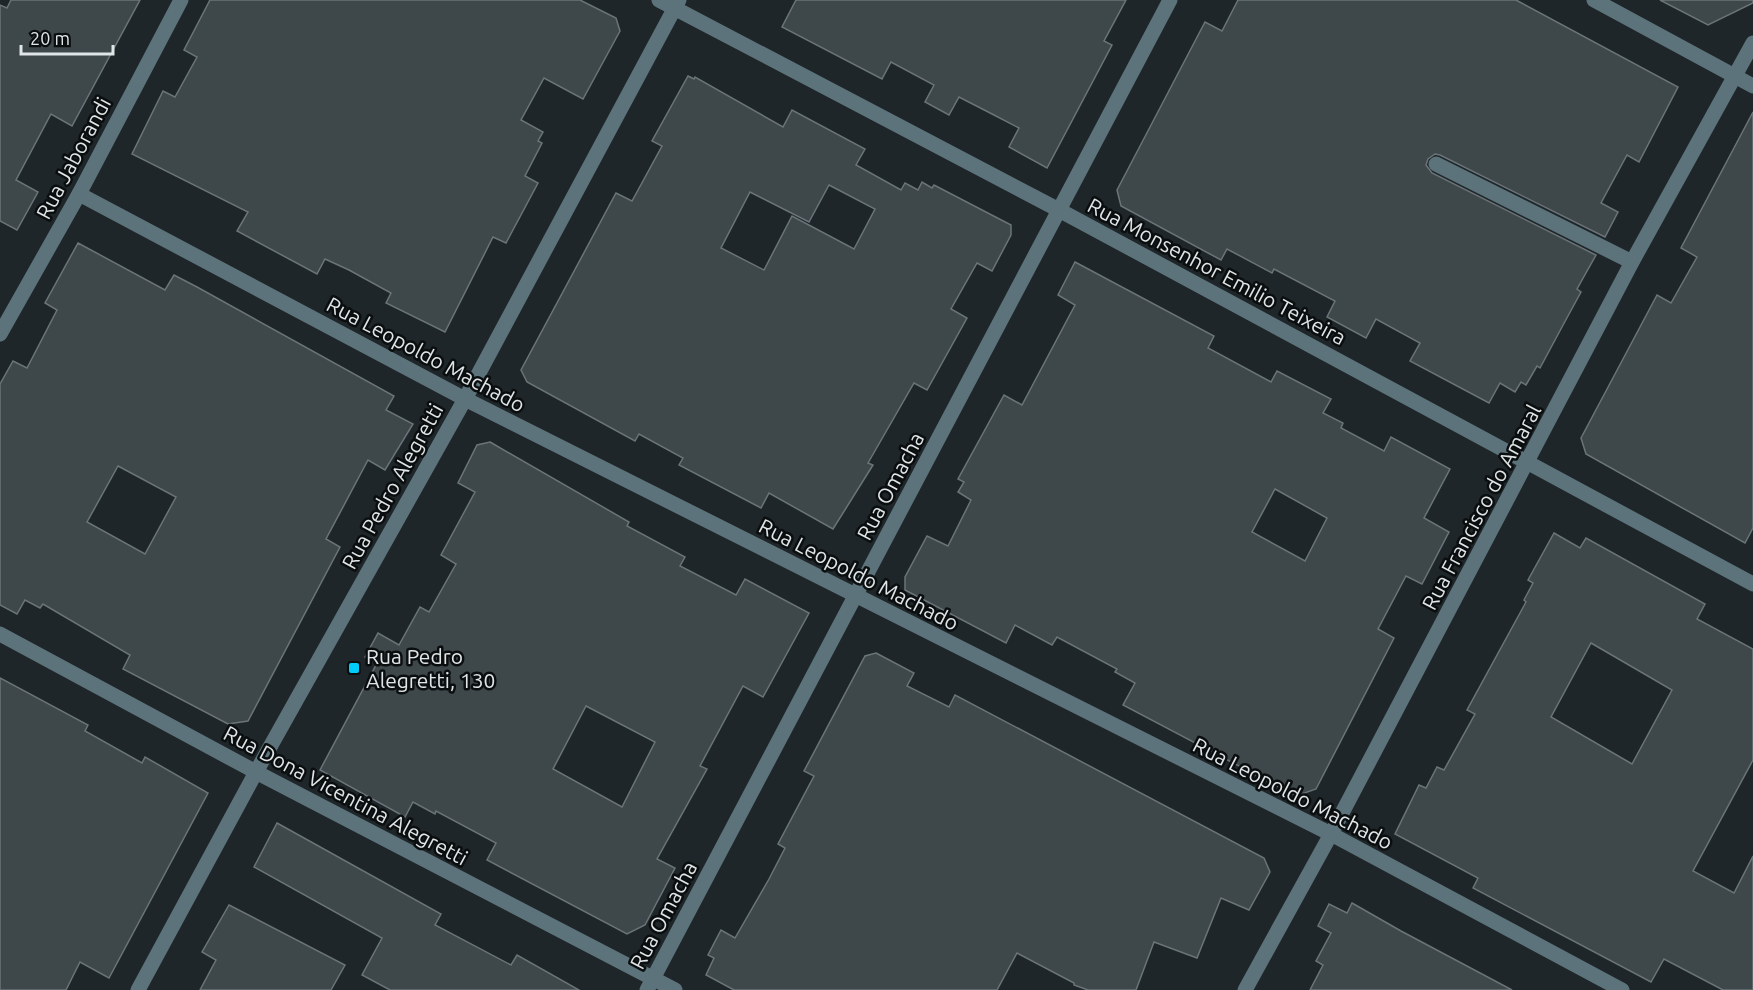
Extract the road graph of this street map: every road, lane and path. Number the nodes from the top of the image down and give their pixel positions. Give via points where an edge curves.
1 (181, 0) edge
2 (659, 0) edge
3 (1170, 0) edge
4 (1594, 0) edge
5 (676, 4) edge
6 (1753, 43) edge
7 (1736, 76) junction
8 (1753, 86) edge
9 (1436, 164) dead end
10 (79, 194) junction
11 (1059, 210) junction
12 (1632, 262) junction
13 (0, 334) edge
14 (465, 399) junction
15 (1528, 464) junction
16 (1753, 584) edge
17 (856, 597) junction
18 (0, 634) edge
19 (256, 772) junction
20 (1331, 834) junction
21 (650, 984) edge
22 (138, 990) edge
23 (675, 990) edge
24 (1245, 990) edge
25 (1622, 990) edge

1 - 10 street, Rua Jaborandi
2 - 5 street, Rua Monsenhor Emilio Teixeira
3 - 11 street, Rua Omacha
4 - 7 street
5 - 11 street, Rua Monsenhor Emilio Teixeira
5 - 14 street, Rua Pedro Alegretti
6 - 7 street, Rua Francisco do Amaral
7 - 8 street
7 - 12 street, Rua Francisco do Amaral
9 - 12 street
10 - 13 street, Rua Jaborandi
10 - 14 street, Rua Leopoldo Machado
11 - 15 street, Rua Monsenhor Emilio Teixeira
11 - 17 street, Rua Omacha
12 - 15 street, Rua Francisco do Amaral
14 - 17 street, Rua Leopoldo Machado
14 - 19 street, Rua Pedro Alegretti
15 - 16 street, Rua Monsenhor Emilio Teixeira
15 - 20 street, Rua Francisco do Amaral
17 - 20 street, Rua Leopoldo Machado
17 - 21 street, Rua Omacha
18 - 19 street, Rua Dona Vicentina Alegretti
19 - 21 street, Rua Dona Vicentina Alegretti
19 - 22 street, Rua Pedro Alegretti
20 - 24 street, Rua Francisco do Amaral
20 - 25 street, Rua Leopoldo Machado
21 - 23 street, Rua Dona Vicentina Alegretti

